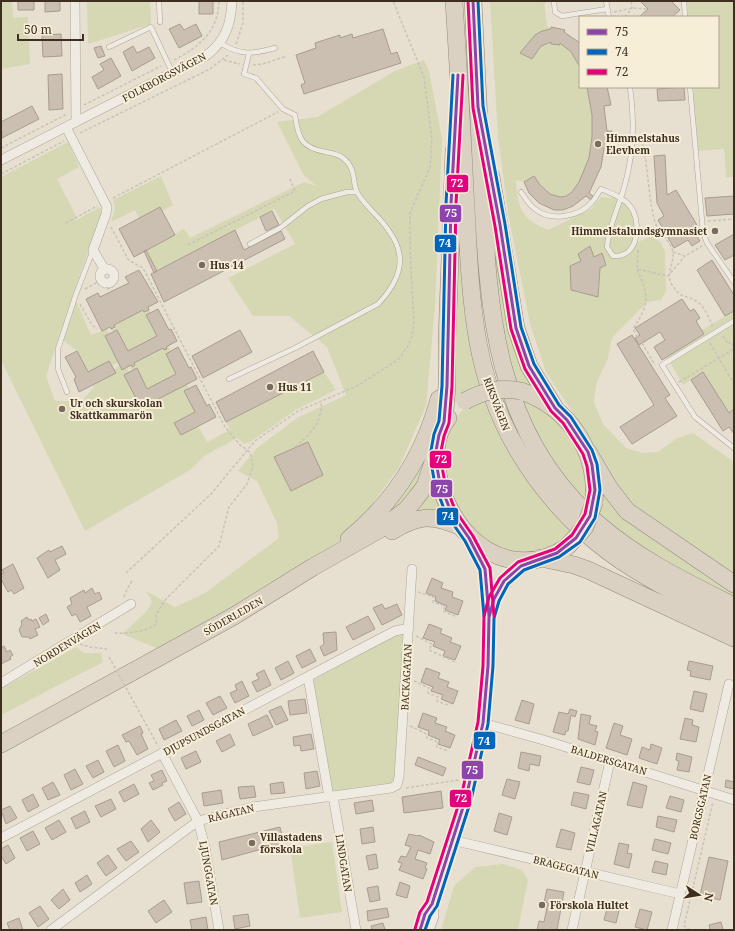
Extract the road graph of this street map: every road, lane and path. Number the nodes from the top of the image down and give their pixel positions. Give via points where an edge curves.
1 (75, 1) edge
2 (160, 1) edge
3 (219, 1) edge
4 (232, 1) edge
5 (393, 1) edge
6 (454, 1) edge
7 (473, 1) edge
8 (554, 1) edge
9 (606, 1) edge
10 (631, 1) edge
11 (680, 1) edge
12 (632, 8) junction
13 (648, 9) dead end
14 (685, 9) edge
15 (608, 13) edge
16 (626, 16) edge
17 (160, 22) dead end
18 (220, 43) junction
19 (108, 47) dead end
20 (275, 48) dead end
21 (249, 54) junction
22 (287, 56) dead end
23 (224, 60) dead end
24 (168, 63) junction
25 (246, 65) junction
26 (173, 74) junction
27 (458, 76) junction
28 (630, 88) edge
29 (690, 88) edge
30 (478, 107) junction
31 (76, 109) junction
32 (283, 109) junction
33 (633, 114) junction
34 (76, 122) junction
35 (66, 127) junction
36 (1, 148) edge
37 (1, 160) edge
38 (289, 177) dead end
39 (356, 192) junction
40 (521, 192) dead end
41 (621, 198) junction
42 (105, 202) junction
43 (734, 219) edge
44 (702, 221) junction
45 (66, 223) dead end
46 (109, 223) dead end
47 (634, 238) junction
48 (707, 243) junction
49 (250, 244) dead end
50 (188, 245) dead end
51 (93, 250) junction
52 (673, 252) junction
53 (684, 256) junction
54 (637, 269) junction
55 (105, 270) dead end
56 (668, 276) junction
57 (734, 282) edge
58 (734, 321) edge
59 (718, 331) junction
60 (637, 337) dead end
61 (707, 338) junction
62 (446, 339) junction
63 (734, 348) edge
64 (718, 358) junction
65 (229, 379) dead end
66 (734, 384) edge
67 (674, 386) junction
68 (67, 392) dead end
69 (321, 401) junction
70 (555, 408) junction
71 (444, 422) junction
72 (295, 447) dead end
73 (734, 448) edge
74 (246, 450) junction
75 (588, 452) junction
76 (435, 456) junction
77 (465, 532) junction
78 (537, 560) junction
79 (313, 567) junction
80 (412, 569) dead end
81 (126, 573) dead end
82 (734, 584) edge
83 (411, 590) junction
84 (132, 604) dead end
85 (734, 606) edge
86 (458, 617) dead end
87 (489, 617) junction
88 (734, 622) edge
89 (409, 630) junction
90 (113, 633) dead end
91 (734, 638) edge
92 (75, 640) junction
93 (108, 649) dead end
94 (109, 657) dead end
95 (455, 662) dead end
96 (308, 677) junction
97 (405, 677) junction
98 (1, 683) edge
99 (729, 684) dead end
100 (450, 706) dead end
101 (403, 723) junction
102 (483, 723) junction
103 (1, 744) edge
104 (448, 751) dead end
105 (162, 753) junction
106 (1, 756) edge
107 (610, 761) junction
108 (469, 782) junction
109 (397, 785) junction
110 (704, 790) junction
111 (715, 794) junction
112 (331, 796) junction
113 (734, 800) edge
114 (198, 821) junction
115 (1, 838) edge
116 (452, 840) junction
117 (584, 872) junction
118 (680, 894) junction
119 (432, 904) junction
120 (684, 926) junction
121 (55, 929) edge
122 (219, 930) edge
123 (356, 930) edge
124 (420, 930) edge
125 (427, 930) edge
126 (572, 930) edge
127 (672, 930) edge
128 (683, 930) edge
129 (690, 930) edge

1 - 31 street
2 - 17 lane
3 - 24 path via 217,16 206,37 190,52
4 - 18 street, FOLKBORGSVÄGEN via 230,21
5 - 69 path via 424,77 432,140 430,167 410,214 414,323 412,336 398,360 357,386
6 - 27 highway
7 - 30 highway
8 - 15 lane via 555,12 562,16
9 - 15 lane
10 - 12 path
11 - 14 lane
12 - 13 path
12 - 15 path
12 - 16 path
18 - 21 lane
18 - 26 street, FOLKBORGSVÄGEN via 207,55
19 - 24 lane via 151,27
20 - 21 lane
21 - 25 lane
22 - 25 path via 263,64
23 - 25 path
24 - 26 lane
24 - 31 path
25 - 32 lane via 244,74 256,78
26 - 34 street, FOLKBORGSVÄGEN
27 - 62 highway
27 - 88 highway, RIKSVÄGEN via 472,302 482,361 501,420 525,464 583,531 643,574
28 - 33 lane
29 - 44 lane
30 - 70 highway via 516,328 529,366
30 - 85 highway, RIKSVÄGEN via 486,256 495,337 516,410 528,435 556,479 596,522 633,552 659,568
31 - 34 street
31 - 36 path
32 - 39 lane via 295,115 298,136 309,148 343,158 353,172
32 - 42 path
33 - 41 lane via 633,147
33 - 52 path via 645,151 652,212 657,229 668,240
34 - 35 street, FOLKBORGSVÄGEN
35 - 37 street, FOLKBORGSVÄGEN
35 - 42 street
38 - 50 path via 295,191
39 - 49 lane via 321,199 280,228
39 - 65 lane via 390,231 398,246 399,275 385,297 378,304 295,348
40 - 41 lane via 535,210 548,217 564,216 581,210 592,202 601,189
41 - 47 lane via 634,211 637,223
41 - 47 lane via 608,233 607,247 613,256 623,255 629,250
42 - 45 path
42 - 51 street via 106,214
43 - 44 path
44 - 48 lane
46 - 74 path via 128,259 143,268 146,273 225,427
47 - 54 path via 639,241
48 - 53 path
48 - 57 lane
51 - 55 street
51 - 68 lane via 58,349 58,370
52 - 53 path
52 - 56 path
53 - 56 path
54 - 56 path
54 - 60 path via 647,302 633,329
56 - 59 path via 679,295 700,304
58 - 59 lane
59 - 61 lane
59 - 63 path
61 - 64 path
61 - 67 lane via 662,365
62 - 71 highway via 447,386
62 - 79 highway via 440,396 414,463 376,515
63 - 64 path
64 - 66 path
64 - 67 path
67 - 73 lane via 694,417
69 - 72 path via 322,413 311,432
69 - 74 path via 287,419
70 - 71 highway, bridge via 521,391 489,390 465,401
70 - 75 highway via 567,420
71 - 76 highway
74 - 81 path via 211,494
74 - 90 path via 250,452 253,467 247,484 229,507 218,546 166,599 156,614 157,624 152,628 122,634
75 - 78 highway, bridge via 594,478 594,503 585,527 557,554
75 - 82 highway via 610,489 627,511
76 - 77 highway via 442,490 451,512
76 - 79 highway, SÖDERLEDEN via 425,486 406,510 382,528
77 - 78 highway via 487,551 498,556 519,561
77 - 87 street via 480,555 485,569
77 - 106 highway, SÖDERLEDEN via 449,521 429,517 408,522 143,680
78 - 87 street via 521,566 504,581 494,599
78 - 91 highway via 574,565 588,570
79 - 103 highway, SÖDERLEDEN via 234,616
80 - 83 street, BACKAGATAN
83 - 86 path via 434,598 433,602 445,606 442,611
83 - 89 street, BACKAGATAN
84 - 92 street, NORDENVÄGEN
87 - 102 street
89 - 95 path via 432,644 429,650
89 - 96 street, DJUPSUNDSGATAN via 395,631
89 - 97 street, BACKAGATAN
92 - 93 path via 82,645
92 - 98 street, NORDENVÄGEN
94 - 105 path, bridge
96 - 105 street, DJUPSUNDSGATAN
96 - 112 street, LINDGATAN
97 - 100 path via 428,688 428,693 438,697 437,701
97 - 101 street, BACKAGATAN
99 - 110 street, BORGSGATAN
101 - 104 path via 425,733 427,738 436,741 437,747
101 - 109 street, BACKAGATAN
102 - 107 street, BALDERSGATAN
102 - 108 street
105 - 114 street, LJUNGGATAN
105 - 115 street, DJUPSUNDSGATAN
107 - 110 street, BALDERSGATAN
107 - 117 street, VILLAGATAN
108 - 109 path via 459,780 405,788
108 - 116 street
109 - 112 street, RÅGATAN
110 - 111 street, BALDERSGATAN
110 - 118 street, BORGSGATAN
111 - 113 street, BALDERSGATAN
111 - 120 path
112 - 114 street, RÅGATAN via 253,807
112 - 123 street, LINDGATAN
114 - 121 street, RÅGATAN
114 - 122 street, LJUNGGATAN
116 - 117 street, BRAGEGATAN
116 - 119 street
117 - 118 street, BRAGEGATAN
117 - 126 street, VILLAGATAN
118 - 127 street, BORGSGATAN
119 - 124 street via 425,914
119 - 125 street via 432,916
120 - 128 path
120 - 129 path

